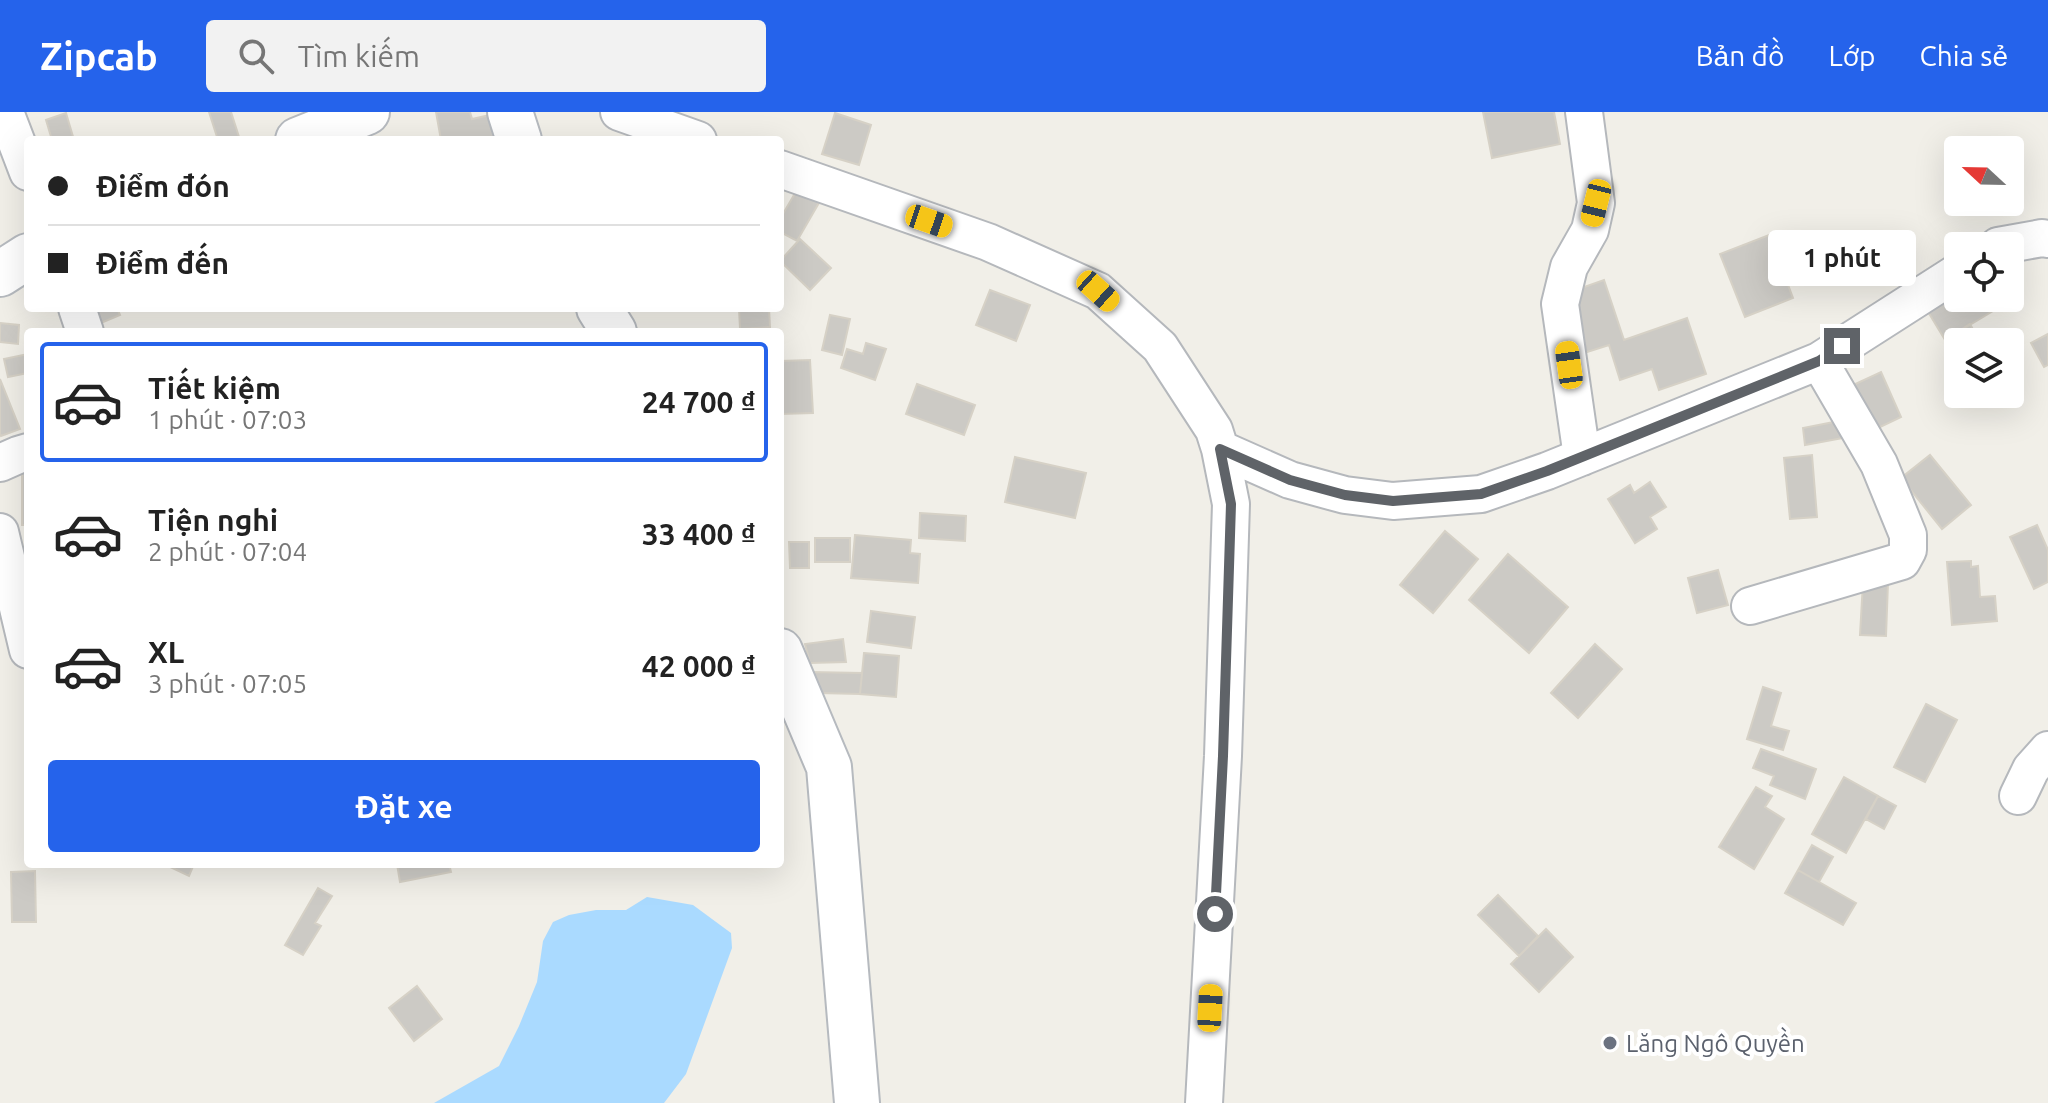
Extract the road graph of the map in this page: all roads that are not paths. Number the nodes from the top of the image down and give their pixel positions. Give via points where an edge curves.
1 (5, 112) edge
2 (367, 112) edge
3 (510, 112) edge
4 (619, 112) edge
5 (1584, 112) edge
6 (308, 136) edge
7 (518, 136) edge
8 (687, 136) edge
9 (24, 162) edge
10 (784, 170) edge
11 (2048, 239) edge
12 (2024, 241) edge
13 (24, 259) edge
14 (0, 274) edge
15 (1944, 281) edge
16 (1819, 361) junction
17 (1220, 449) junction
18 (24, 453) edge
19 (1582, 457) junction
20 (0, 463) edge
21 (0, 532) edge
22 (1750, 606) dead end
23 (24, 633) edge
24 (784, 660) edge
25 (2048, 750) edge
26 (2018, 796) dead end
27 (857, 1103) edge
28 (1204, 1103) edge

1 - 9 street
2 - 6 street
3 - 7 street
4 - 8 street
5 - 19 street via 1596,203 1560,304
10 - 17 street via 988,242 1098,291 1160,347 1214,430
11 - 12 street
13 - 14 street
15 - 16 street
16 - 19 street
16 - 22 street via 1879,464 1908,535 1908,550 1902,561
17 - 19 street via 1290,480 1393,501 1481,494
17 - 28 street via 1231,504
18 - 20 street
21 - 23 street
24 - 27 street via 829,767
25 - 26 street

